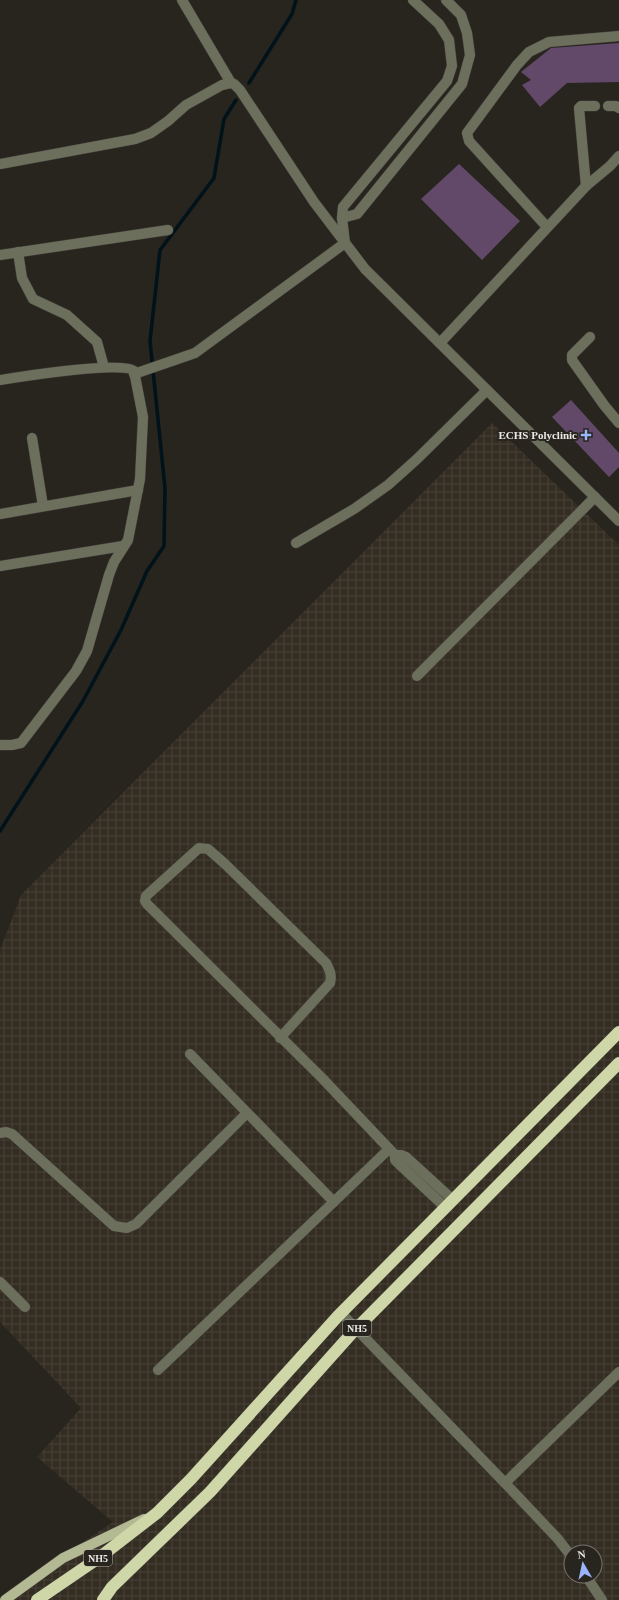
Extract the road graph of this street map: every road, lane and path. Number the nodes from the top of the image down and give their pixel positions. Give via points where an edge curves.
1 (182, 0) edge
2 (412, 0) edge
3 (446, 0) edge
4 (619, 36) edge
5 (230, 83) junction
6 (595, 106) dead end
7 (608, 106) dead end
8 (619, 108) edge
9 (619, 156) edge
10 (0, 164) edge
11 (586, 186) junction
12 (342, 218) junction
13 (547, 227) junction
14 (168, 230) dead end
15 (345, 243) junction
16 (18, 252) junction
17 (0, 255) edge
18 (590, 337) dead end
19 (440, 343) junction
20 (104, 367) junction
21 (134, 374) junction
22 (0, 380) edge
23 (487, 390) junction
24 (619, 424) edge
25 (32, 438) dead end
26 (138, 490) junction
27 (595, 497) junction
28 (42, 506) junction
29 (0, 514) edge
30 (619, 521) edge
31 (296, 543) dead end
32 (123, 546) junction
33 (0, 566) edge
34 (417, 676) dead end
35 (0, 745) edge
36 (619, 1032) edge
37 (280, 1038) junction
38 (190, 1054) dead end
39 (619, 1063) edge
40 (247, 1113) junction
41 (0, 1133) edge
42 (392, 1152) junction
43 (334, 1202) junction
44 (449, 1203) junction
45 (0, 1282) edge
46 (25, 1307) dead end
47 (341, 1313) junction
48 (356, 1329) junction
49 (158, 1370) dead end
50 (619, 1372) edge
51 (505, 1483) junction
52 (157, 1513) junction
53 (563, 1546) edge
54 (591, 1584) edge
55 (5, 1600) edge
56 (36, 1600) edge
57 (103, 1600) edge
58 (602, 1600) edge

1 - 5 street
2 - 12 street via 439,24 450,40 452,66 447,81 342,207
3 - 12 street via 461,15 467,33 470,55 462,84 357,214
4 - 13 street via 549,42 529,52 516,65 467,133 469,141
5 - 10 street via 186,106 151,133 134,139
5 - 15 street via 240,90 314,202
6 - 11 street via 579,108
7 - 8 street
9 - 11 street
11 - 13 street
12 - 15 street
13 - 19 street
14 - 16 street
15 - 19 street via 365,269
15 - 21 street via 194,353
16 - 17 street
16 - 20 street via 22,278 33,299 67,315 97,342
18 - 24 street via 572,355 572,360
19 - 23 street
20 - 21 street via 130,368
20 - 22 street
21 - 26 street via 143,417
23 - 27 street
23 - 31 street via 388,485 354,509
25 - 28 street
26 - 28 street
26 - 32 street via 128,540
27 - 30 street
27 - 34 street
28 - 29 street
32 - 33 street
32 - 35 street via 108,575 87,651 76,671 21,743
36 - 44 highway, NH5
37 - 37 street via 145,901 146,896 199,848 208,849 224,863 326,963 330,970 330,984
37 - 42 street
38 - 40 street
39 - 48 highway, NH5
40 - 41 street via 136,1224 127,1228 114,1226 12,1134
40 - 43 street
42 - 43 street
42 - 44 street via 399,1164
43 - 49 street
44 - 47 highway, NH5
45 - 46 street
47 - 48 street
47 - 52 highway, NH5 via 192,1480
48 - 51 street
48 - 57 highway, NH5 via 210,1492 112,1587
50 - 51 street
51 - 53 street
52 - 55 main road via 64,1558
52 - 56 highway, NH5 via 100,1558
54 - 58 street

